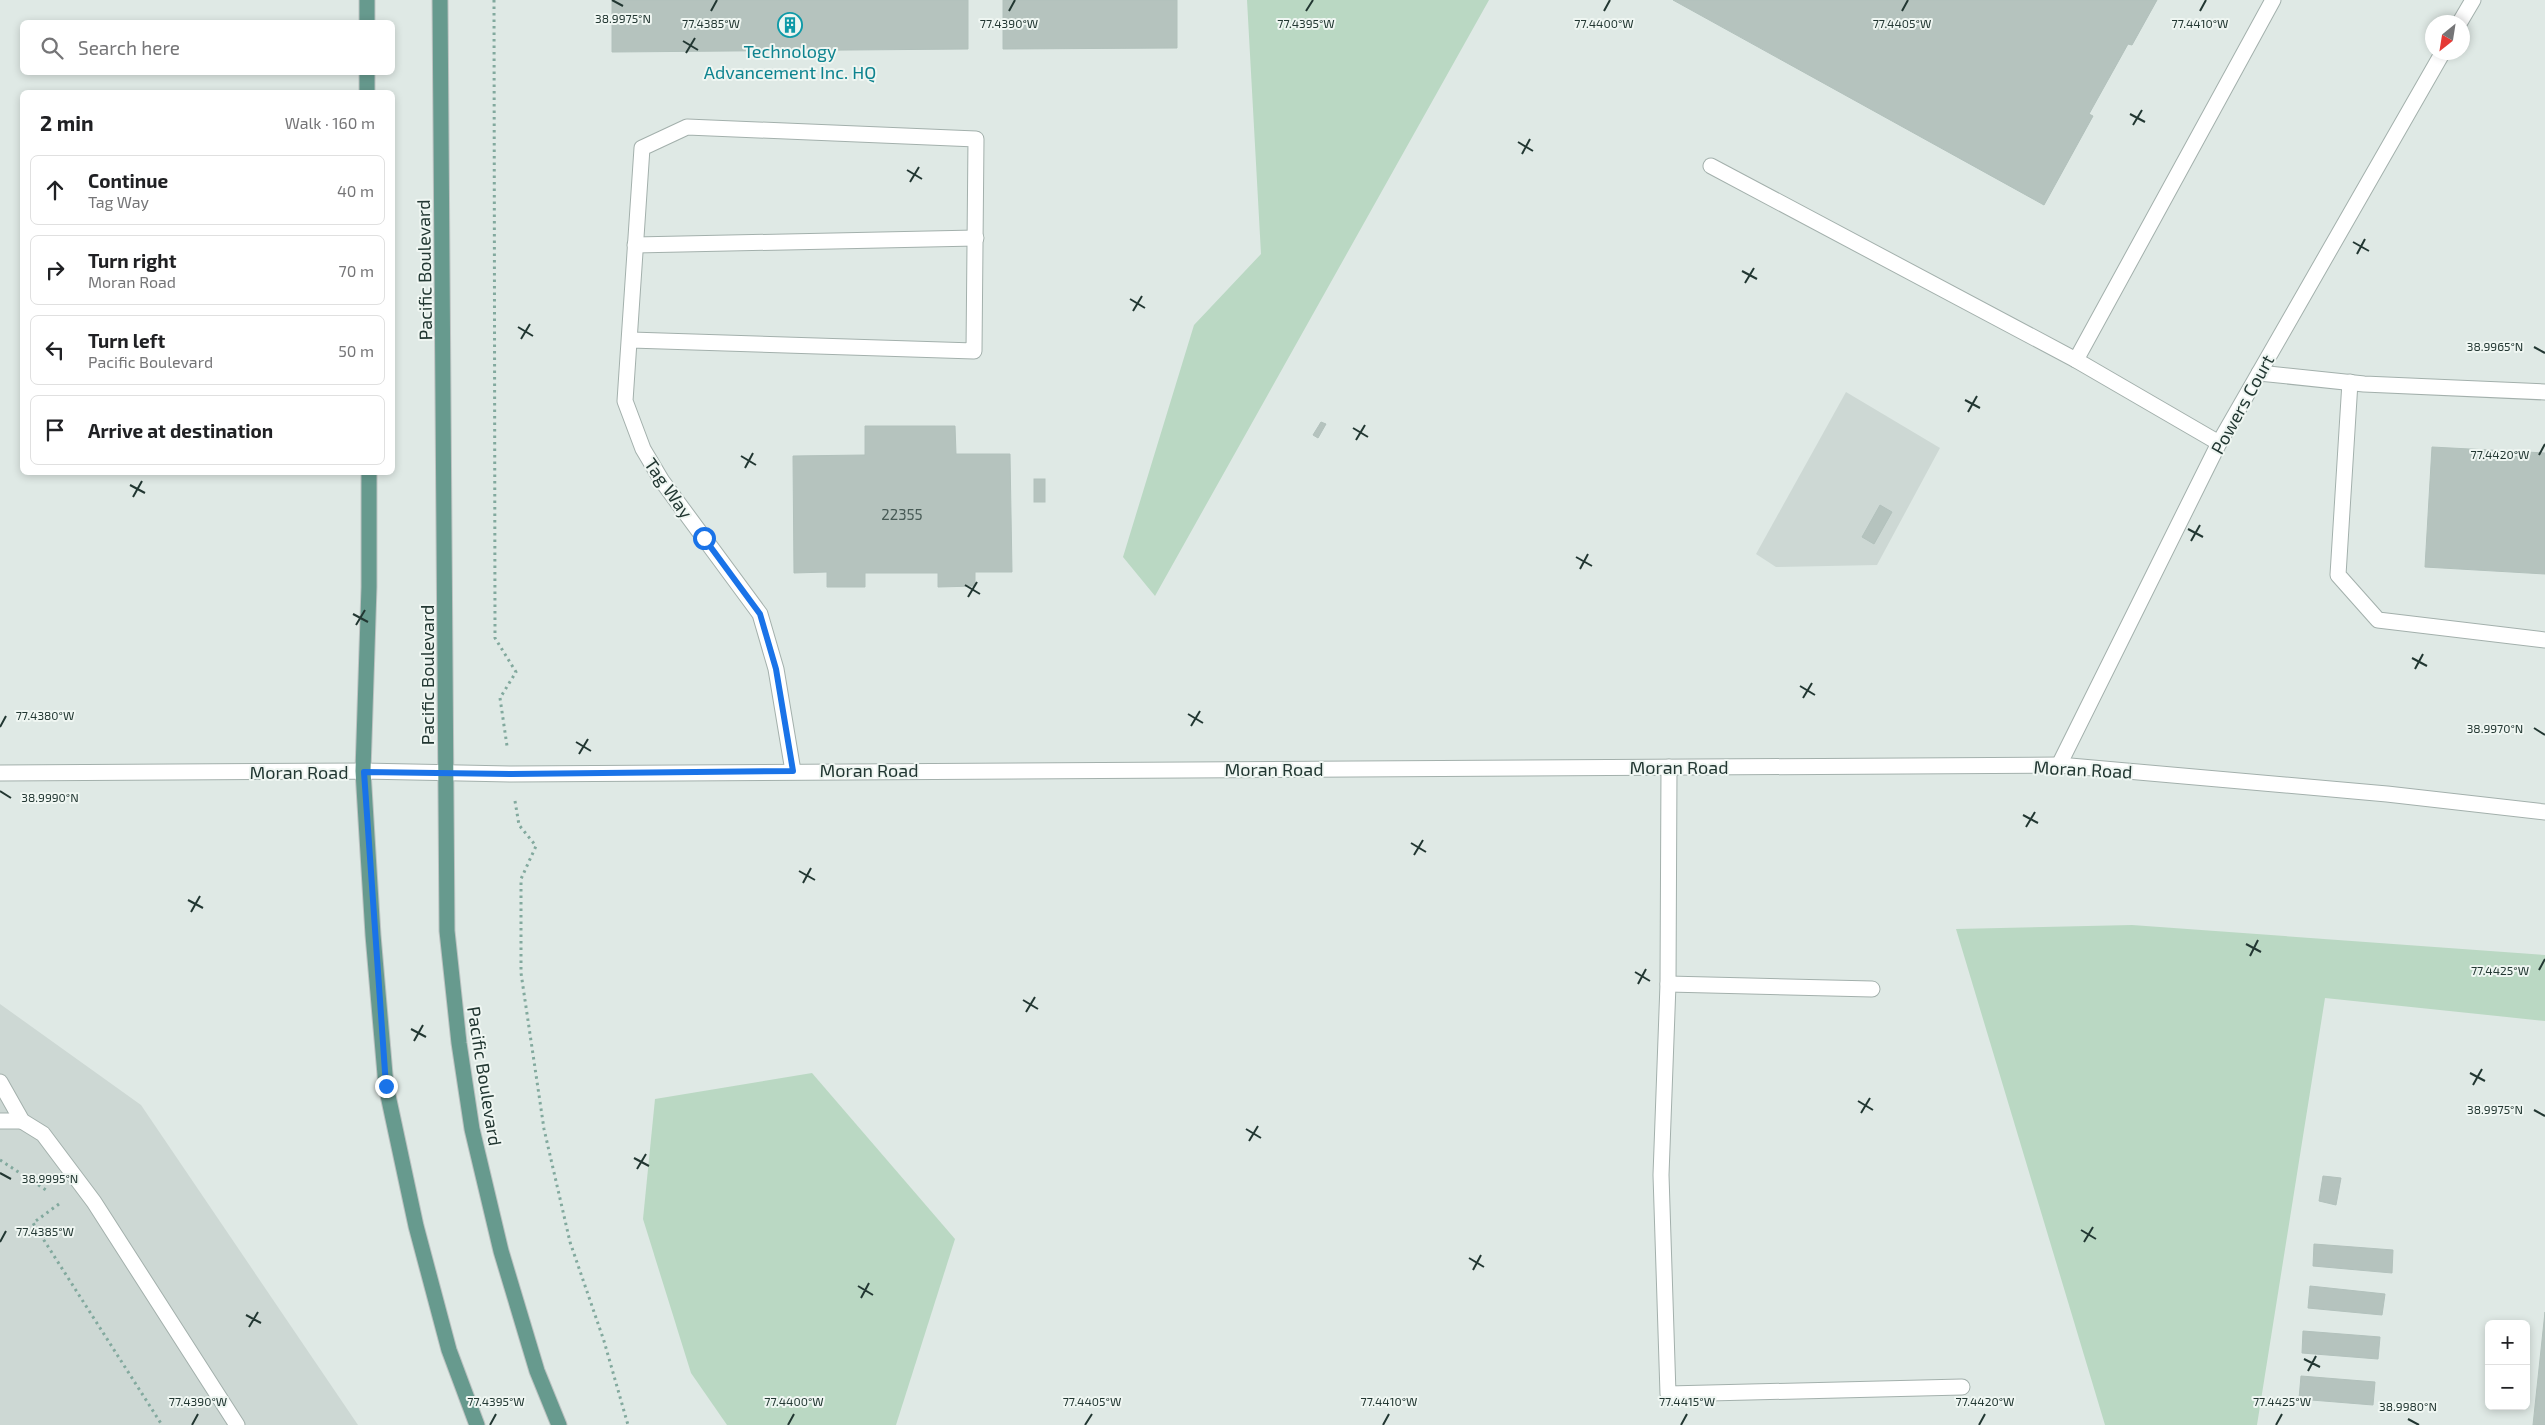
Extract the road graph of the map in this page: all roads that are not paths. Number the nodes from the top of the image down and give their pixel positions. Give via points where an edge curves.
1 (367, 0) edge
2 (440, 0) edge
3 (2273, 0) edge
4 (2473, 0) edge
5 (2464, 15) edge
6 (367, 20) edge
7 (2437, 60) edge
8 (367, 75) edge
9 (367, 90) edge
10 (1711, 166) dead end
11 (976, 238) junction
12 (635, 245) junction
13 (631, 340) junction
14 (2076, 360) junction
15 (2259, 373) junction
16 (2350, 382) junction
17 (2545, 392) edge
18 (2218, 443) junction
19 (368, 475) edge
20 (2545, 640) edge
21 (2059, 765) junction
22 (1670, 767) junction
23 (793, 771) junction
24 (364, 772) junction
25 (0, 773) edge
26 (447, 773) junction
27 (2545, 812) edge
28 (1668, 984) junction
29 (1872, 988) dead end
30 (0, 1082) edge
31 (0, 1121) edge
32 (22, 1121) junction
33 (1962, 1387) dead end
34 (237, 1425) edge
35 (477, 1425) edge
36 (559, 1425) edge

1 - 6 main road
2 - 26 main road, Pacific Boulevard
3 - 14 street
4 - 5 street
7 - 15 street, Powers Court
8 - 9 main road
10 - 14 street
11 - 12 street
11 - 12 street, Tag Way via 976,139 687,127 642,148
11 - 13 street via 974,351
12 - 13 street, Tag Way
13 - 23 street, Tag Way via 625,401 643,449 662,481 760,614 776,669
14 - 18 street
15 - 16 street
15 - 18 street, Powers Court
16 - 17 street
16 - 20 street via 2338,575 2378,620
18 - 21 street, Powers Court
19 - 24 main road
21 - 22 street, Moran Road
21 - 27 street, Moran Road via 2387,794
22 - 23 street, Moran Road
22 - 28 street
23 - 26 street, Moran Road
24 - 25 street, Moran Road
24 - 26 street, Moran Road
24 - 35 main road via 386,1086 416,1226 449,1350
26 - 36 main road, Pacific Boulevard via 447,931 472,1129 501,1251 537,1371
28 - 29 street
28 - 33 street via 1661,1175 1668,1394
30 - 32 street
31 - 32 street
32 - 34 street via 43,1134 94,1202

